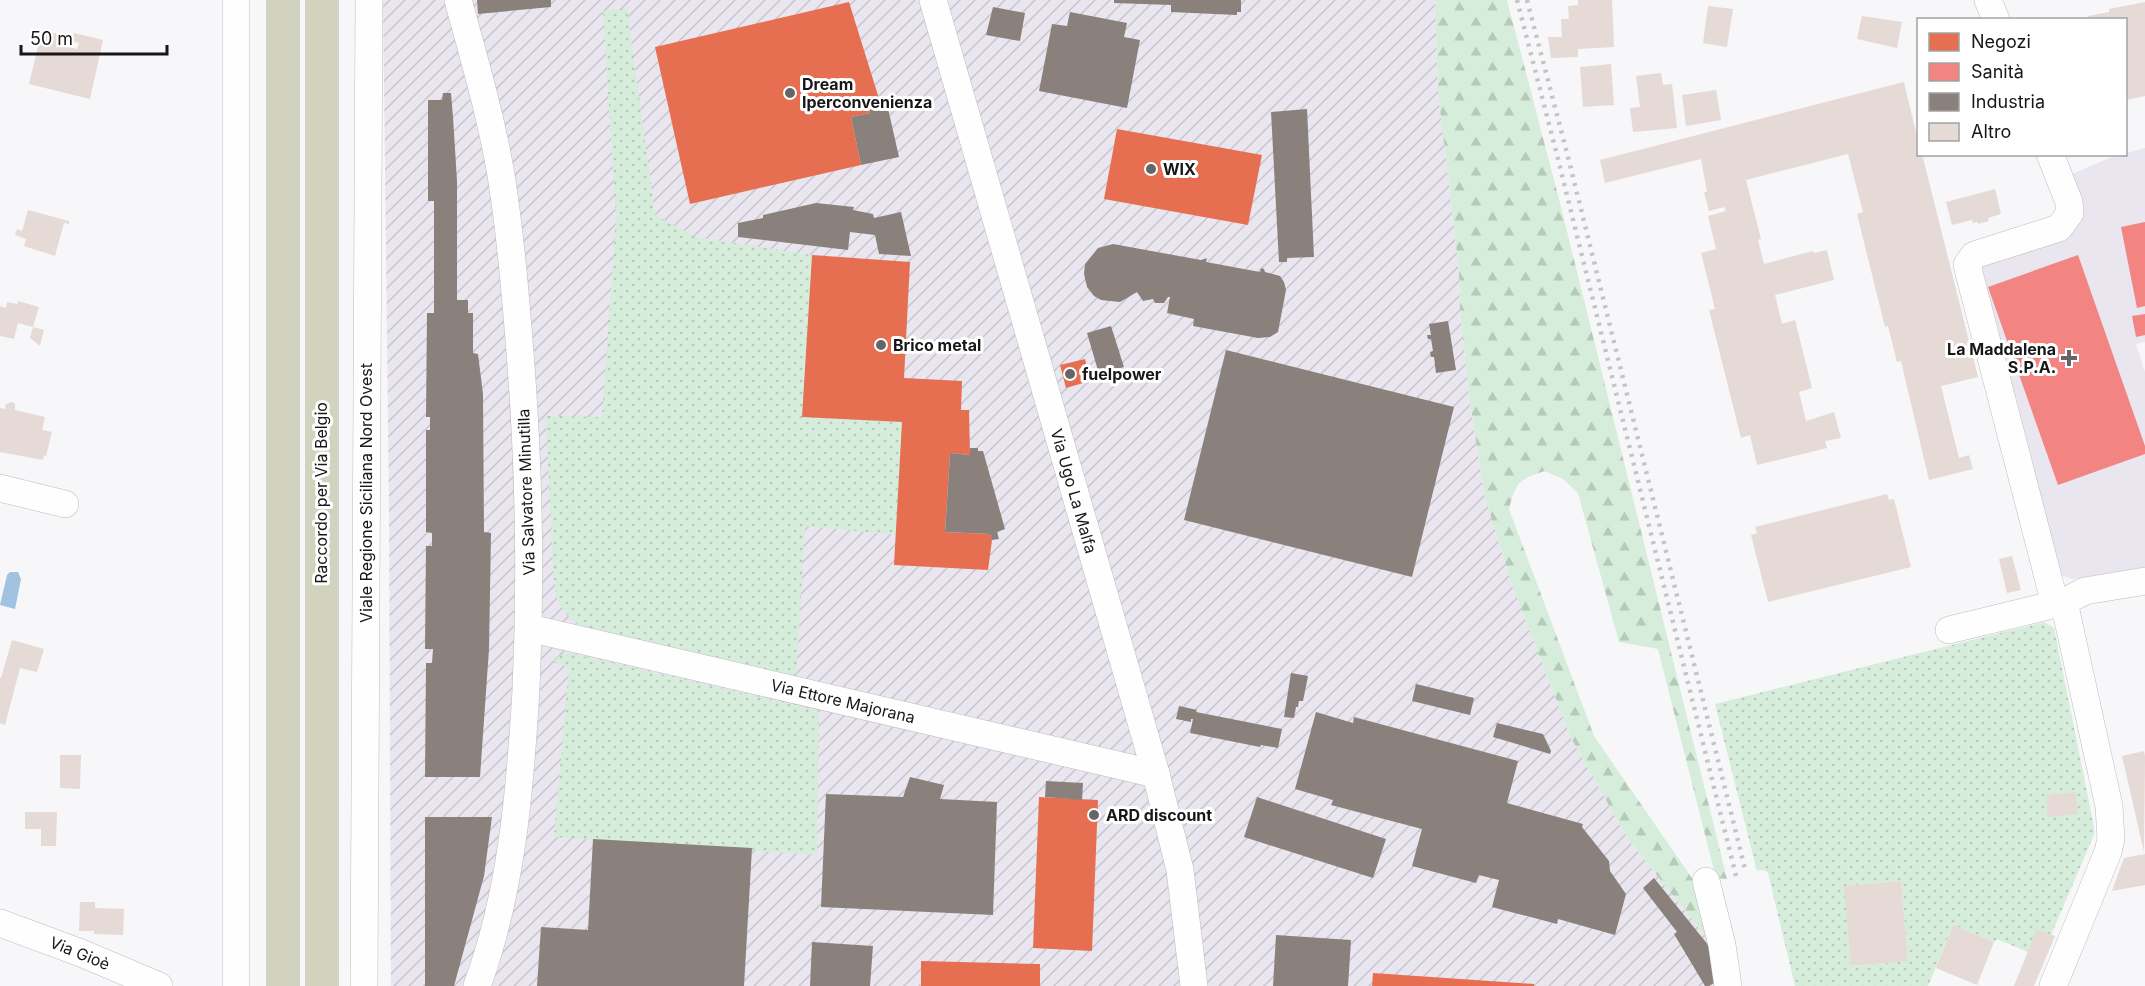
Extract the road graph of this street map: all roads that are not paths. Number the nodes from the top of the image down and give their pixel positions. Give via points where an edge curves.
1 (236, 0) edge
2 (283, 0) edge
3 (322, 0) edge
4 (369, 0) edge
5 (458, 0) edge
6 (933, 0) edge
7 (1988, 0) edge
8 (1995, 18) edge
9 (2051, 156) edge
10 (0, 488) edge
11 (65, 504) dead end
12 (2145, 581) edge
13 (2060, 603) junction
14 (529, 628) junction
15 (1949, 630) dead end
16 (1156, 774) junction
17 (1706, 881) dead end
18 (0, 923) edge
19 (159, 986) edge
20 (236, 986) edge
21 (284, 986) edge
22 (322, 986) edge
23 (364, 986) edge
24 (477, 986) edge
25 (1194, 986) edge
26 (1728, 986) edge
27 (2053, 986) edge

1 - 20 street
2 - 21 highway
3 - 22 highway, Raccordo per Via Belgio
4 - 23 street, Viale Regione Siciliana Nord Ovest
5 - 14 street, Via Salvatore Minutilla via 489,117 509,231 529,498
6 - 16 street, Via Ugo La Malfa
7 - 8 street
9 - 13 street via 2069,202 2070,213 2059,228 1974,255 1967,265
10 - 11 street
12 - 13 street via 2085,591
13 - 15 street
13 - 27 street via 2109,806 2111,839
14 - 16 street, Via Ettore Majorana
14 - 24 street, Via Salvatore Minutilla via 516,822 502,897
16 - 25 street, Via Ugo La Malfa via 1180,870
17 - 26 street
18 - 19 street, Via Gioè

